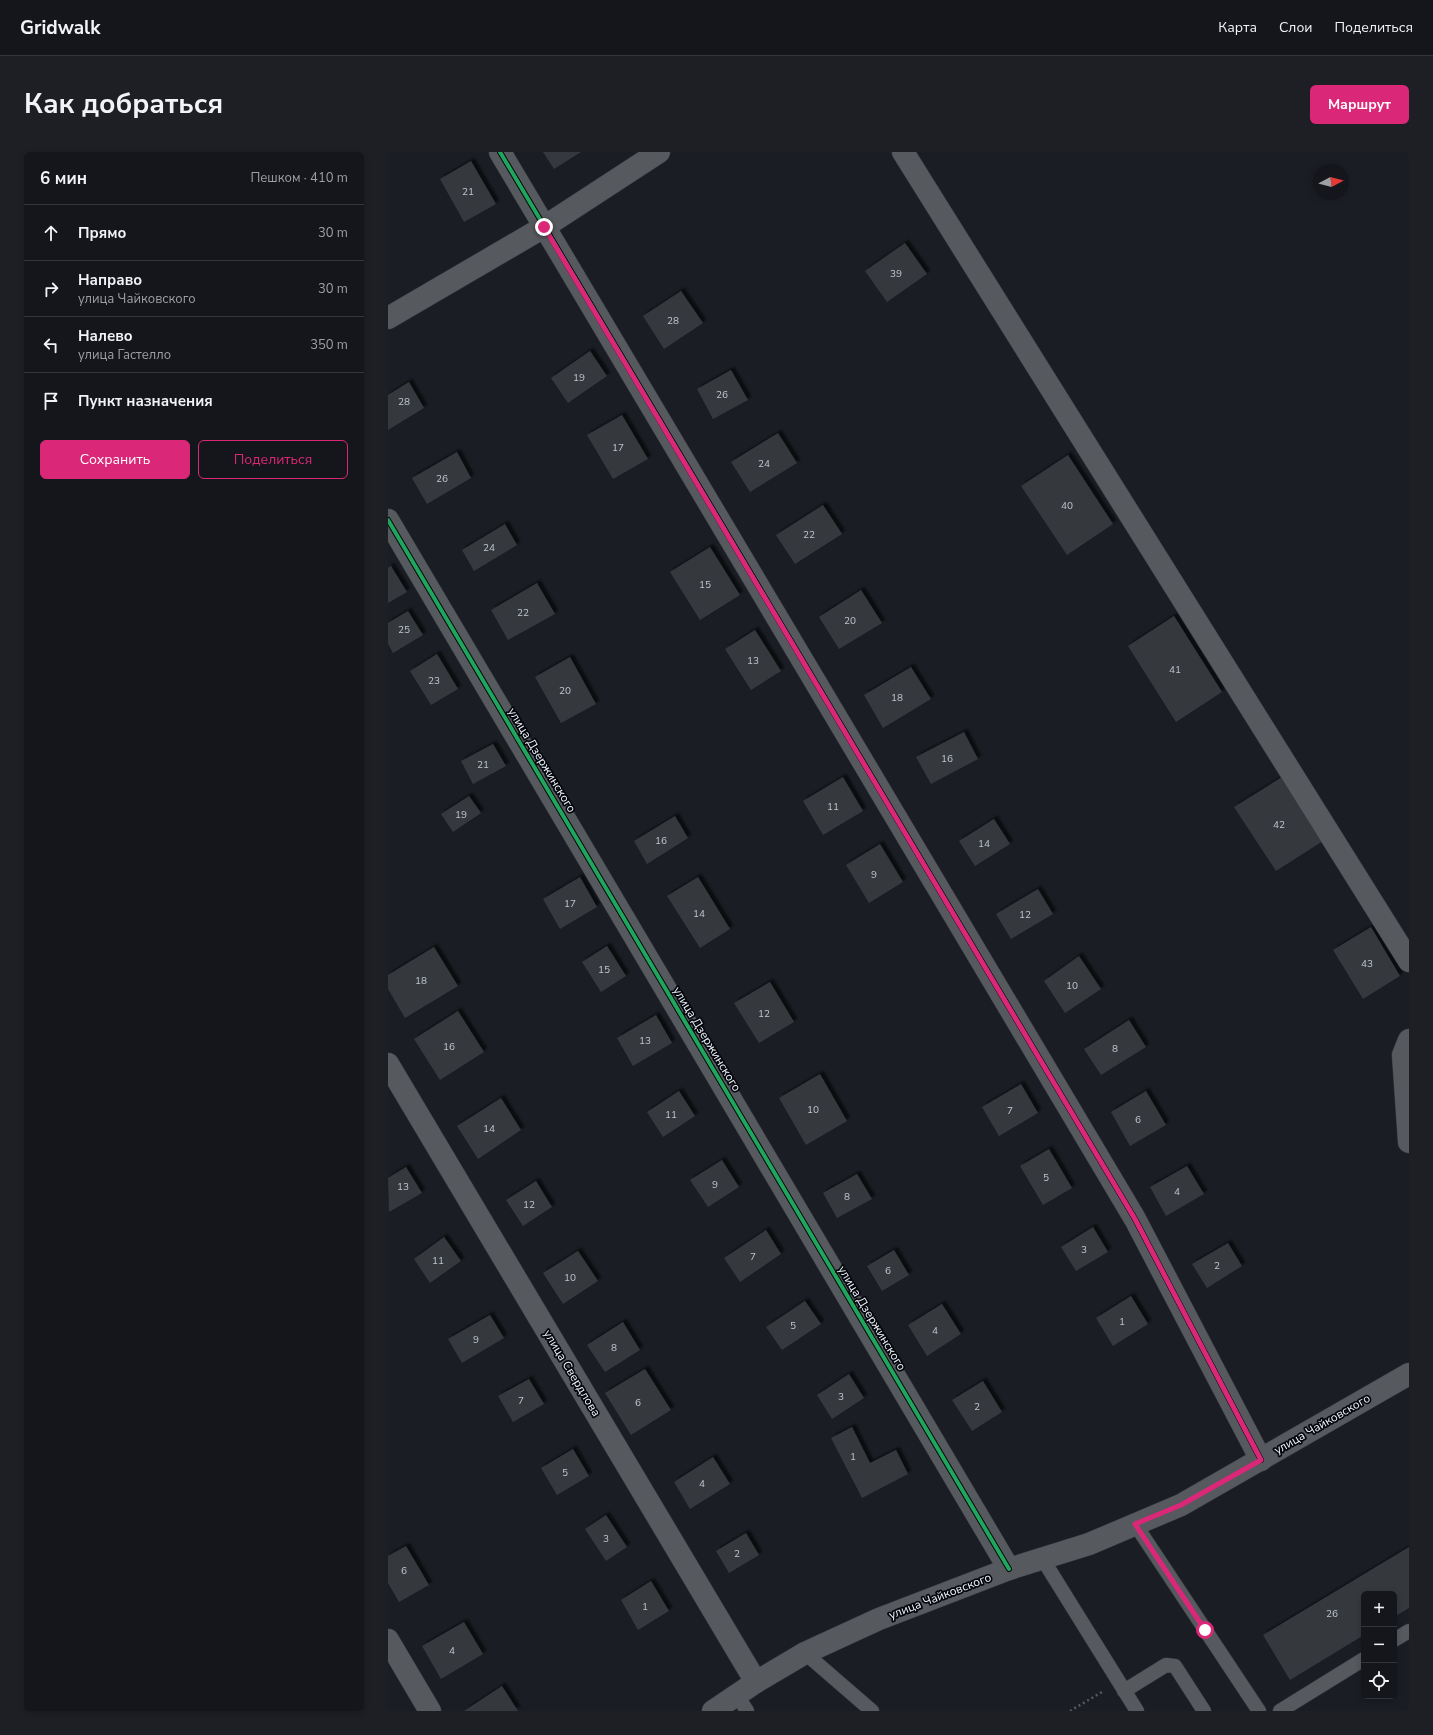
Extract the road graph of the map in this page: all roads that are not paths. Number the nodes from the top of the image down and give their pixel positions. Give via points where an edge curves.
1 (500, 152) edge
2 (659, 152) edge
3 (903, 152) edge
4 (544, 227) junction
5 (388, 318) edge
6 (388, 520) edge
7 (1409, 961) edge
8 (1409, 1040) edge
9 (388, 1064) edge
10 (1409, 1142) edge
11 (1409, 1374) edge
12 (1261, 1460) junction
13 (1135, 1524) junction
14 (1042, 1558) junction
15 (1009, 1569) junction
16 (1409, 1631) edge
17 (1397, 1638) edge
18 (388, 1640) edge
19 (805, 1653) junction
20 (1361, 1661) edge
21 (756, 1682) junction
22 (1124, 1691) junction
23 (742, 1703) edge
24 (430, 1711) edge
25 (712, 1711) edge
26 (872, 1711) edge
27 (1136, 1711) edge
28 (1204, 1711) edge
29 (1259, 1711) edge
30 (1280, 1711) edge

1 - 4 street
2 - 4 street
3 - 7 street
4 - 5 street
4 - 12 street via 1135,1219
6 - 15 street, улица Дзержинского
8 - 10 street via 1403,1055
9 - 21 street, улица Свердлова
11 - 12 street, улица Чайковского
12 - 13 street, улица Чайковского via 1181,1505
13 - 14 street, улица Чайковского via 1089,1544
13 - 29 lane
14 - 15 street, улица Чайковского
14 - 22 lane
15 - 19 street, улица Чайковского via 879,1619
16 - 17 lane
18 - 24 street
19 - 21 street, улица Чайковского
19 - 26 lane
20 - 30 lane
21 - 23 street, улица Чайковского
22 - 27 lane
22 - 28 lane via 1166,1665 1175,1666
23 - 25 street, улица Чайковского

